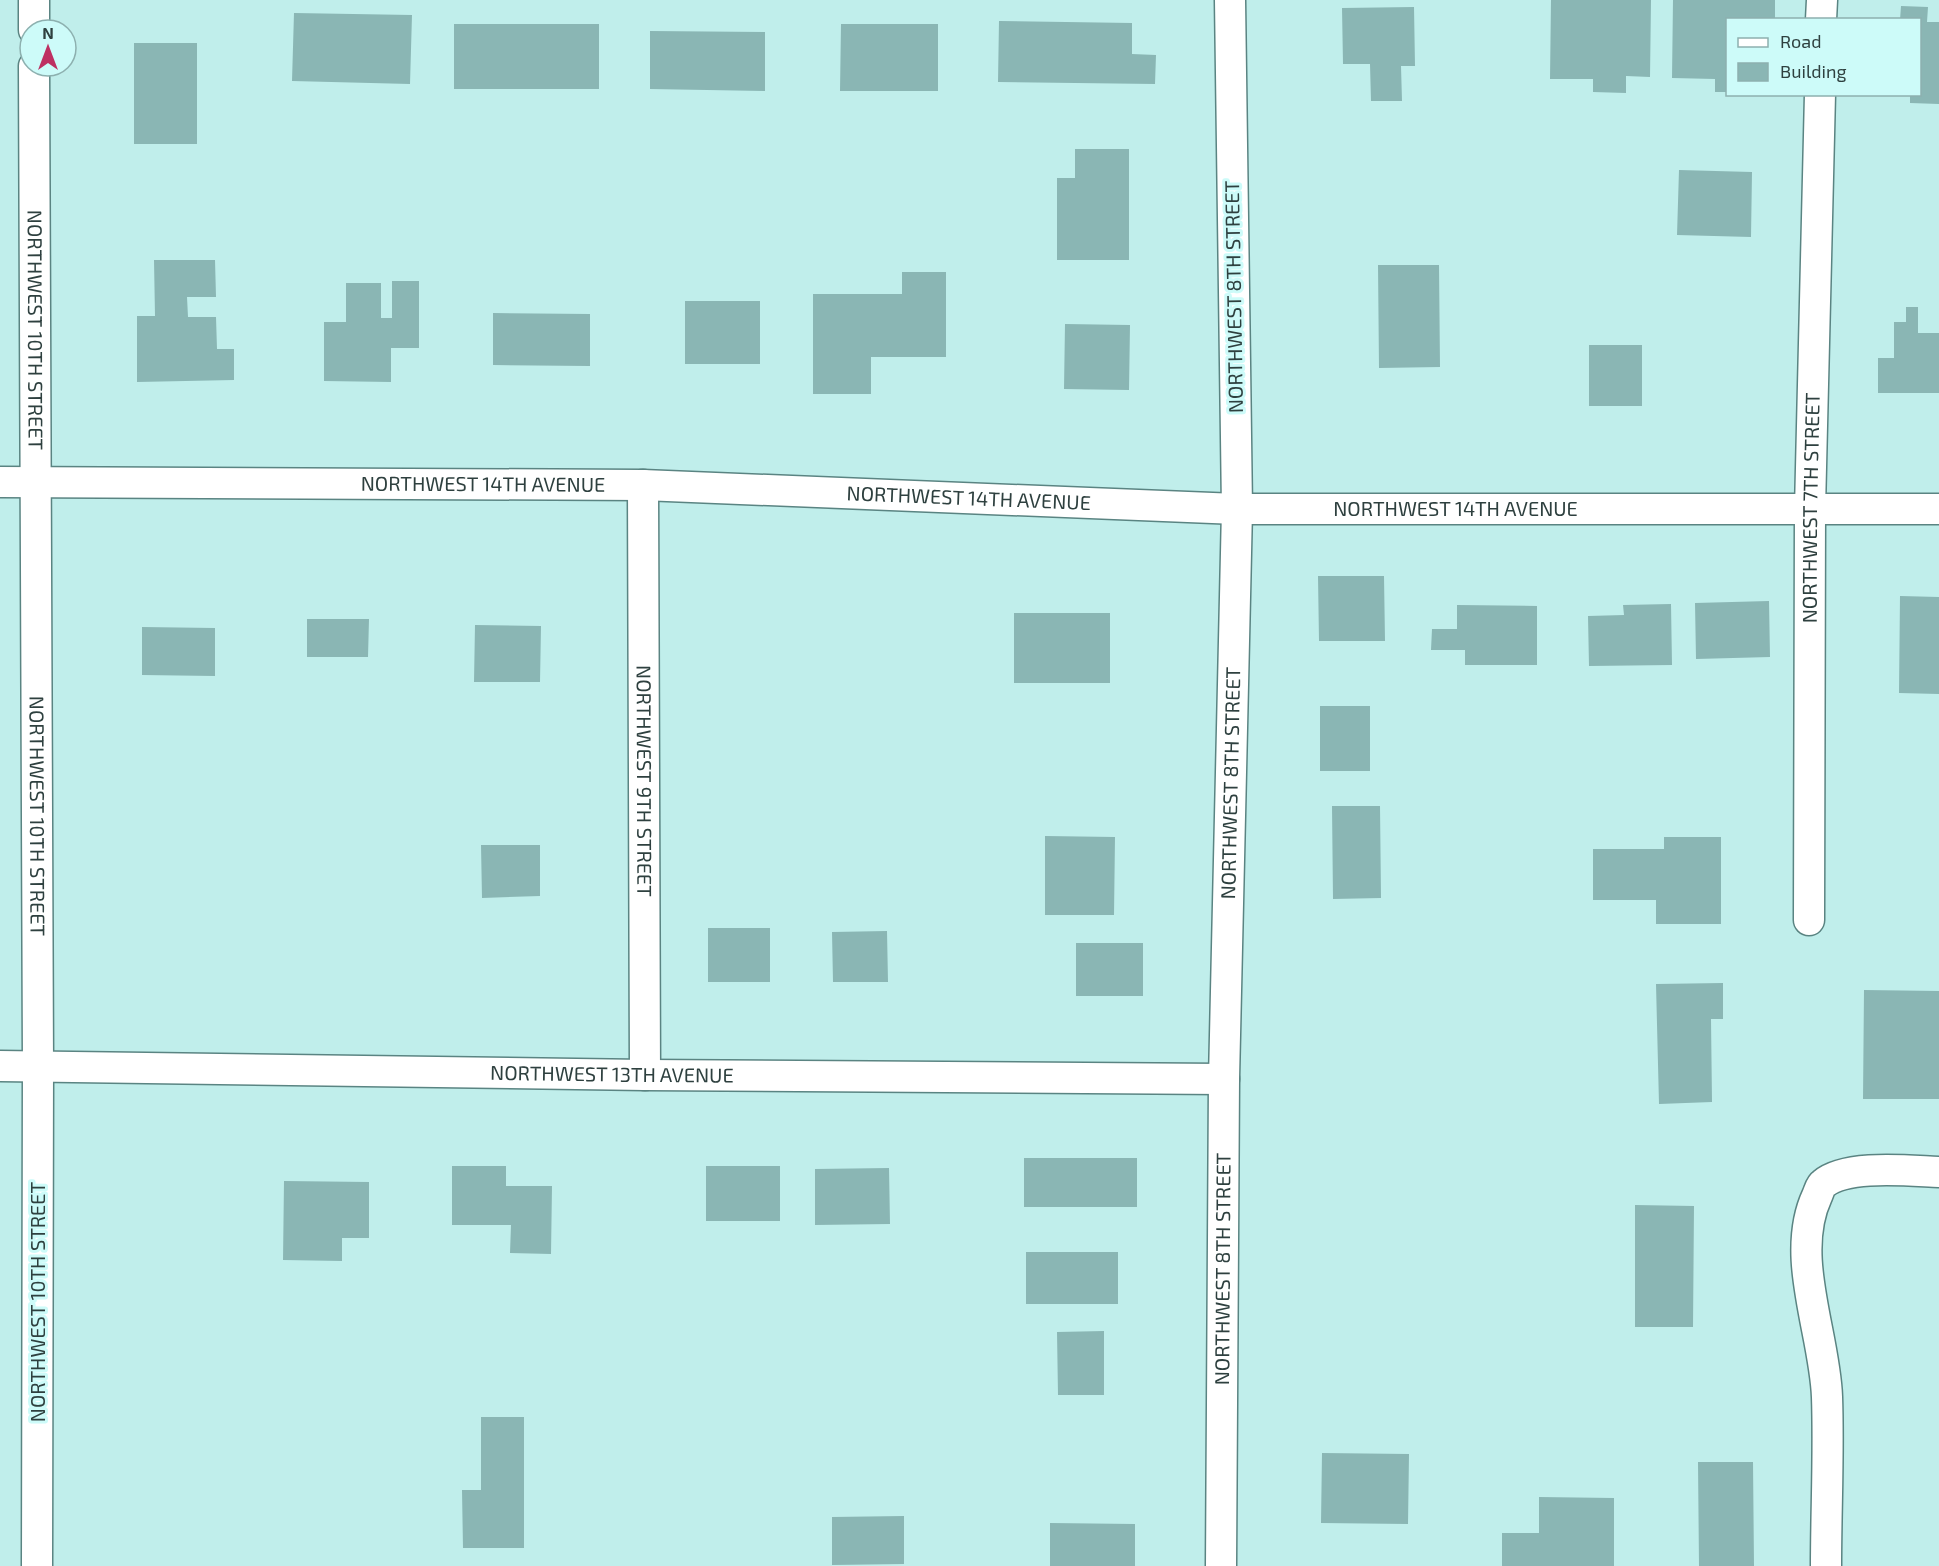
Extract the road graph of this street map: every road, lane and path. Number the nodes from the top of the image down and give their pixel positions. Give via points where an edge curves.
1 (34, 0) edge
2 (1230, 0) edge
3 (1822, 0) edge
4 (34, 18) edge
5 (1821, 18) edge
6 (34, 78) edge
7 (1820, 96) edge
8 (0, 482) edge
9 (36, 483) junction
10 (643, 485) junction
11 (1237, 509) junction
12 (1810, 509) junction
13 (1939, 509) edge
14 (1809, 920) dead end
15 (0, 1066) edge
16 (38, 1067) junction
17 (645, 1075) junction
18 (1224, 1079) junction
19 (1939, 1172) edge
20 (37, 1566) edge
21 (1221, 1566) edge
22 (1826, 1566) edge

1 - 4 street
2 - 11 street, NORTHWEST 8TH STREET
3 - 5 street
6 - 9 street, NORTHWEST 10TH STREET
7 - 12 street, NORTHWEST 7TH STREET
8 - 9 street, NORTHWEST 14TH AVENUE
9 - 10 street, NORTHWEST 14TH AVENUE
9 - 16 street, NORTHWEST 10TH STREET
10 - 11 street, NORTHWEST 14TH AVENUE
10 - 17 street, NORTHWEST 9TH STREET
11 - 12 street, NORTHWEST 14TH AVENUE
11 - 18 street, NORTHWEST 8TH STREET
12 - 13 street, NORTHWEST 14TH AVENUE
12 - 14 street, NORTHWEST 7TH STREET
15 - 16 street, NORTHWEST 13TH AVENUE
16 - 17 street, NORTHWEST 13TH AVENUE
16 - 20 street, NORTHWEST 10TH STREET
17 - 18 street, NORTHWEST 13TH AVENUE
18 - 21 street, NORTHWEST 8TH STREET
19 - 22 street via 1878,1170 1843,1174 1822,1184 1811,1208 1807,1263 1827,1395

